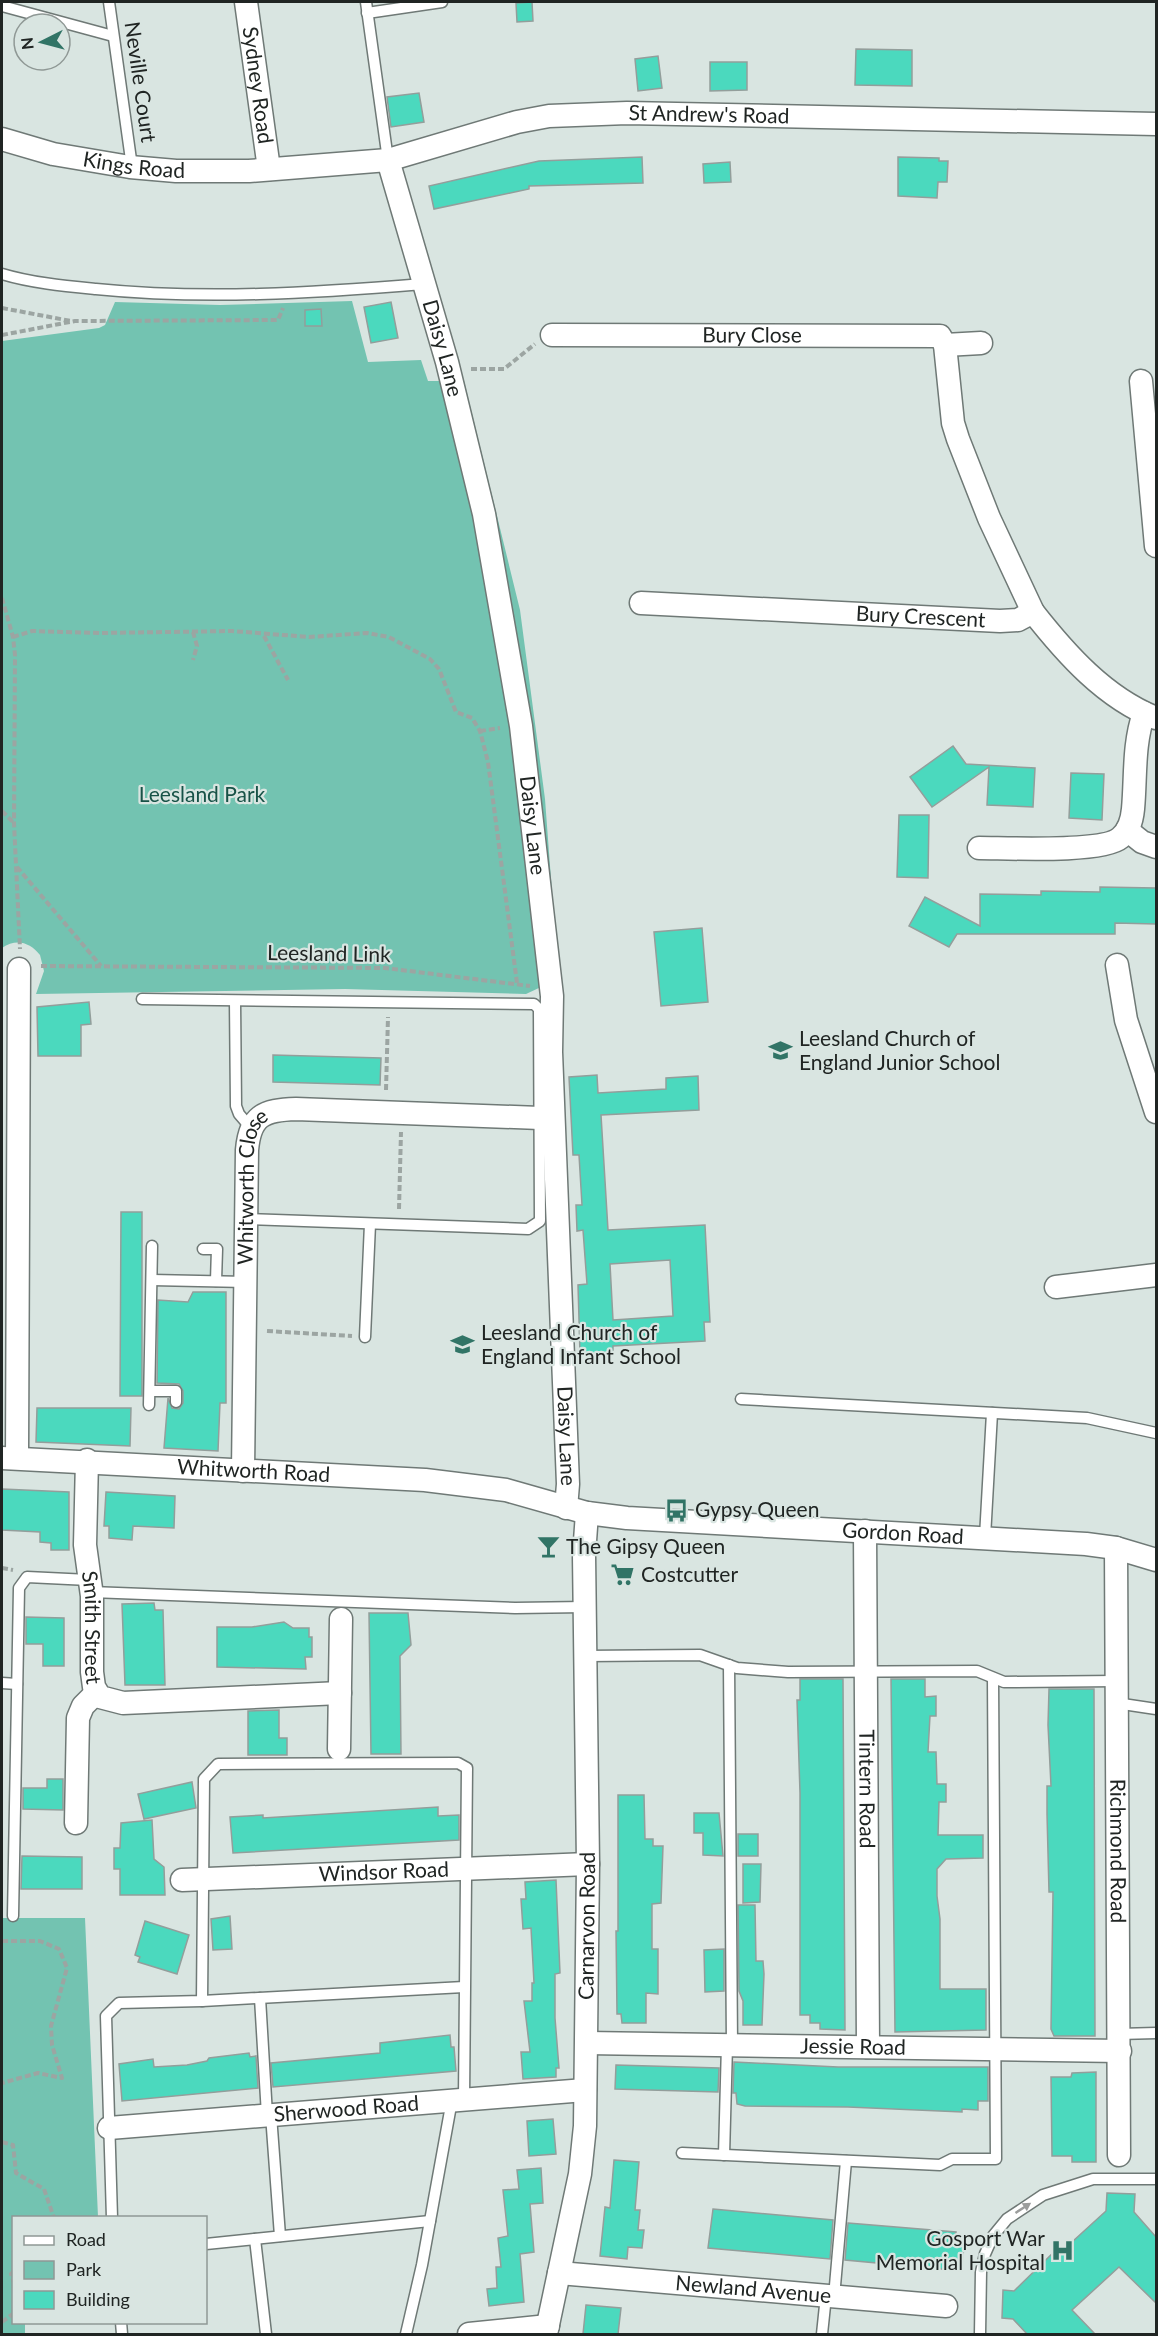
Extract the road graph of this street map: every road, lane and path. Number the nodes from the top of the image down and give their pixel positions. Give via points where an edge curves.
1 (109, 2) edge
2 (246, 2) edge
3 (442, 2) edge
4 (2, 6) edge
5 (366, 7) edge
6 (113, 36) junction
7 (1156, 124) edge
8 (2, 140) edge
9 (388, 160) junction
10 (132, 168) junction
11 (269, 169) junction
12 (2, 274) edge
13 (423, 284) junction
14 (2, 308) edge
15 (278, 320) dead end
16 (75, 321) junction
17 (2, 335) edge
18 (552, 335) joint
19 (981, 343) dead end
20 (945, 345) junction
21 (448, 366) junction
22 (1141, 381) dead end
23 (1156, 546) edge
24 (2, 598) edge
25 (641, 603) dead end
26 (1033, 612) junction
27 (193, 632) junction
28 (264, 635) junction
29 (13, 637) junction
30 (193, 660) dead end
31 (288, 680) dead end
32 (1150, 716) edge
33 (2, 811) edge
34 (14, 823) junction
35 (1127, 830) junction
36 (1156, 847) edge
37 (979, 848) dead end
38 (17, 867) junction
39 (1117, 965) dead end
40 (46, 966) dead end
41 (102, 966) junction
42 (19, 969) joint
43 (517, 983) junction
44 (552, 996) junction
45 (142, 999) dead end
46 (235, 1001) junction
47 (388, 1002) junction
48 (393, 1112) junction
49 (1156, 1112) edge
50 (540, 1118) junction
51 (250, 1128) junction
52 (246, 1220) junction
53 (370, 1224) junction
54 (398, 1224) junction
55 (152, 1246) dead end
56 (203, 1249) dead end
57 (1156, 1275) edge
58 (152, 1280) junction
59 (216, 1281) junction
60 (246, 1282) junction
61 (1056, 1287) dead end
62 (246, 1330) junction
63 (365, 1336) joint
64 (150, 1391) junction
65 (741, 1399) dead end
66 (176, 1402) dead end
67 (149, 1404) dead end
68 (992, 1413) junction
69 (1156, 1432) edge
70 (9, 1458) edge
71 (87, 1460) junction
72 (243, 1471) junction
73 (506, 1490) joint
74 (577, 1510) junction
75 (865, 1531) junction
76 (985, 1537) junction
77 (1116, 1548) junction
78 (1156, 1560) edge
79 (2, 1568) edge
80 (11, 1569) dead end
81 (90, 1586) junction
82 (585, 1607) junction
83 (341, 1619) dead end
84 (585, 1656) junction
85 (729, 1665) junction
86 (865, 1671) junction
87 (993, 1678) junction
88 (1116, 1680) junction
89 (2, 1683) edge
90 (17, 1684) junction
91 (96, 1693) junction
92 (340, 1693) junction
93 (1116, 1703) junction
94 (1156, 1709) edge
95 (339, 1749) dead end
96 (76, 1823) dead end
97 (588, 1864) junction
98 (467, 1869) junction
99 (194, 1880) junction
100 (13, 1916) dead end
101 (2, 1941) edge
102 (464, 1987) junction
103 (260, 1998) junction
104 (202, 2001) junction
105 (1156, 2033) edge
106 (1119, 2042) junction
107 (586, 2043) junction
108 (729, 2045) junction
109 (868, 2048) junction
110 (997, 2049) junction
111 (2, 2083) edge
112 (585, 2090) junction
113 (458, 2100) junction
114 (269, 2115) junction
115 (109, 2128) junction
116 (2, 2142) edge
117 (682, 2153) dead end
118 (724, 2155) junction
119 (1119, 2155) dead end
120 (846, 2161) junction
121 (1156, 2179) edge
122 (54, 2216) edge
123 (112, 2216) edge
124 (430, 2221) junction
125 (280, 2236) junction
126 (255, 2239) junction
127 (207, 2244) edge
128 (559, 2273) junction
129 (830, 2296) junction
130 (946, 2307) dead end
131 (547, 2330) edge
132 (266, 2334) edge
133 (406, 2334) edge
134 (469, 2334) edge
135 (822, 2334) edge
136 (980, 2334) edge

1 - 6 lane, Neville Court
2 - 11 street, Sydney Road
3 - 5 lane
4 - 6 lane
5 - 9 lane
6 - 10 lane, Neville Court
7 - 9 street, St Andrew's Road via 639,113 566,115 503,125
8 - 10 street, Kings Road
9 - 11 street, St Andrew's Road
9 - 13 street, Daisy Lane
10 - 11 street, Kings Road via 219,172
12 - 13 lane via 63,286 169,294 289,294
13 - 21 street, Daisy Lane
14 - 16 path
15 - 16 path
16 - 17 path
18 - 20 street, Bury Close via 940,336
18 - 21 path via 504,369
19 - 20 street, Bury Close
20 - 26 street via 958,440 988,518
21 - 44 street, Daisy Lane via 484,514 516,693
22 - 23 street
24 - 29 path
25 - 26 street, Bury Crescent via 1000,621 1018,620
26 - 32 street via 1079,666
27 - 28 path
27 - 29 path via 33,631
27 - 30 path
28 - 31 path
28 - 43 path via 367,633 389,637 413,648 439,669 456,712 472,717 476,724 488,762
29 - 34 path
32 - 35 street via 1137,733 1133,811
33 - 34 path
34 - 38 path
35 - 36 street
35 - 37 street via 1112,843 1092,847
38 - 41 path
38 - 42 path
39 - 49 street via 1126,1020
40 - 41 path, Leesland Link
41 - 43 path, Leesland Link via 385,968
42 - 70 street
43 - 44 path, Leesland Link
44 - 74 street, Daisy Lane via 568,1484
45 - 46 lane
46 - 47 lane
46 - 51 lane via 236,1106
47 - 48 path
47 - 50 lane via 534,1004 538,1009
48 - 50 street, Whitworth Close
48 - 51 street, Whitworth Close via 273,1110
48 - 54 path
50 - 54 lane via 540,1221 528,1229
51 - 52 street, Whitworth Close
52 - 53 lane
52 - 60 street, Whitworth Close
53 - 54 lane
53 - 63 lane
55 - 58 lane
56 - 59 lane via 217,1249
57 - 61 street
58 - 59 lane
58 - 64 lane
59 - 60 lane
60 - 62 street, Whitworth Close
62 - 63 path
62 - 72 street, Whitworth Close
64 - 66 lane via 176,1391
64 - 67 lane
65 - 68 lane
68 - 69 lane via 1108,1420
68 - 76 lane
70 - 71 street, Whitworth Road
71 - 72 street, Whitworth Road
71 - 81 street, Smith Street via 85,1545
72 - 73 street, Whitworth Road via 425,1480
73 - 74 street, Gordon Road
74 - 75 street, Gordon Road
74 - 82 street, Carnarvon Road via 584,1547
75 - 76 street, Gordon Road
75 - 86 street, Tintern Road
76 - 77 street, Gordon Road
77 - 78 street, Gordon Road
77 - 88 street, Richmond Road
79 - 80 path
81 - 82 lane via 484,1608
81 - 90 lane via 27,1577 19,1588
81 - 91 street, Smith Street
82 - 84 street, Carnarvon Road
83 - 92 street
84 - 85 lane via 700,1655
84 - 97 street, Carnarvon Road
85 - 86 lane via 788,1672
85 - 108 lane
86 - 87 lane via 977,1671
86 - 109 street, Tintern Road
87 - 88 lane via 1004,1682
87 - 110 lane
88 - 93 street, Richmond Road
89 - 90 lane
90 - 100 lane
91 - 92 street, Smith Street via 106,1701 123,1703
91 - 96 street via 78,1718
92 - 95 street
93 - 94 lane
93 - 106 street, Richmond Road
97 - 98 street, Windsor Road
97 - 107 street, Carnarvon Road
98 - 99 street, Windsor Road
98 - 99 lane via 467,1768 458,1762 218,1764 204,1779
98 - 102 lane
99 - 104 lane
101 - 111 path via 40,1941 59,1949 67,1968 51,2026 52,2045 63,2078 38,2073
102 - 103 lane
102 - 113 lane
103 - 104 lane
103 - 114 lane
104 - 115 lane via 119,2002 106,2016
105 - 106 lane
106 - 110 street, Jessie Road
106 - 119 street, Richmond Road
107 - 108 street, Jessie Road
107 - 112 street, Carnarvon Road
108 - 109 street, Jessie Road
108 - 118 lane
109 - 110 street, Jessie Road
110 - 120 lane via 996,2159 952,2159 940,2165
112 - 113 street, Sherwood Road
112 - 128 street, Carnarvon Road via 580,2174
113 - 114 street, Sherwood Road
113 - 124 lane
114 - 115 street, Sherwood Road
114 - 125 lane
115 - 123 lane
116 - 122 path via 13,2145 16,2173 44,2189
117 - 118 lane
118 - 120 lane
120 - 129 lane
136 -> 121 lane via 985,2254 1007,2219 1043,2195 1093,2179
124 - 125 lane
124 - 133 lane
125 - 126 lane
126 - 127 lane
126 - 132 lane
128 - 129 street, Newland Avenue
128 - 131 street, Carnarvon Road
129 - 130 street, Newland Avenue
129 - 135 lane
131 - 134 street

